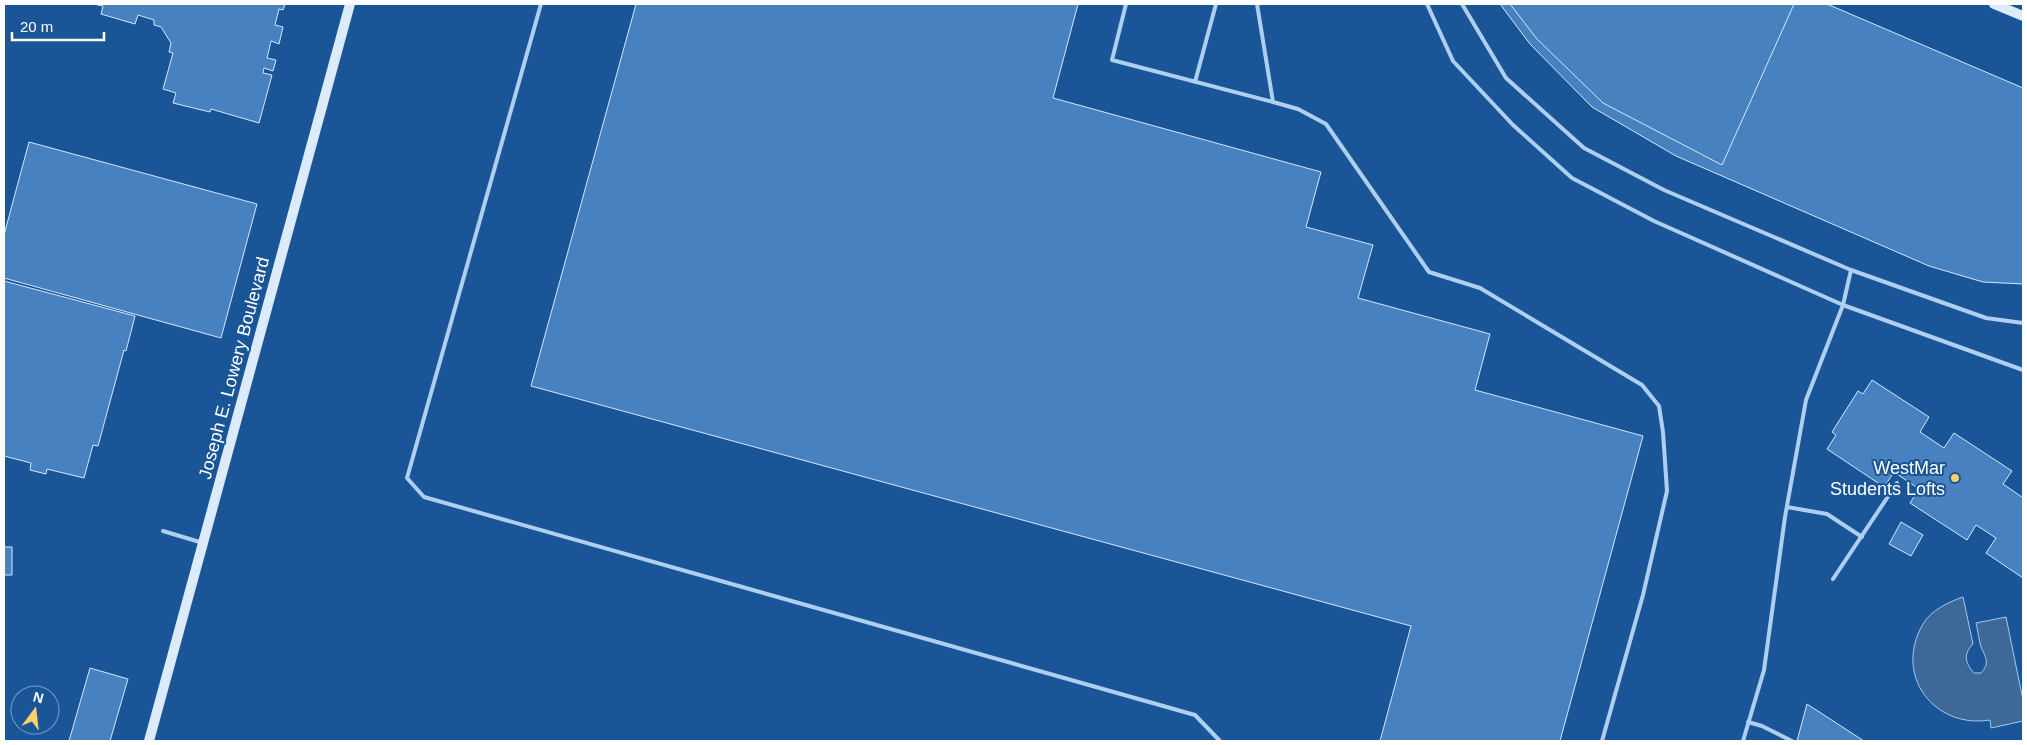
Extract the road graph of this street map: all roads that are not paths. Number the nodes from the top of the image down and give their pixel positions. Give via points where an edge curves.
1 (350, 4) edge
2 (542, 4) edge
3 (1126, 4) edge
4 (1216, 4) edge
5 (1257, 4) edge
6 (1427, 4) edge
7 (1462, 4) edge
8 (1994, 4) edge
9 (2023, 16) edge
10 (1195, 82) junction
11 (1273, 102) junction
12 (1851, 270) junction
13 (1843, 305) junction
14 (2023, 323) edge
15 (2023, 370) edge
16 (1897, 483) dead end
17 (1786, 507) junction
18 (163, 531) dead end
19 (1862, 537) junction
20 (203, 543) junction
21 (1833, 579) dead end
22 (1748, 722) junction
23 (149, 741) edge
24 (1220, 741) edge
25 (1602, 741) edge
26 (1743, 741) edge
27 (1792, 741) edge

1 - 20 main road, Joseph E. Lowery Boulevard
2 - 24 lane via 407,478 424,497 1195,715
3 - 10 lane via 1112,60
4 - 10 lane
5 - 11 lane
6 - 13 lane via 1453,61 1513,125 1572,178 1654,221
7 - 12 lane via 1506,78 1584,148 1664,190
8 - 9 main road
10 - 11 lane
11 - 25 lane via 1298,108 1326,124 1429,272 1480,288 1642,385 1659,406 1668,491
12 - 13 lane
12 - 14 lane via 1986,318
13 - 15 lane
13 - 17 lane via 1806,400
16 - 19 lane
17 - 19 lane via 1827,514
17 - 22 lane via 1764,670
18 - 20 lane
19 - 21 lane
20 - 23 main road, Joseph E. Lowery Boulevard
22 - 26 lane
22 - 27 lane

